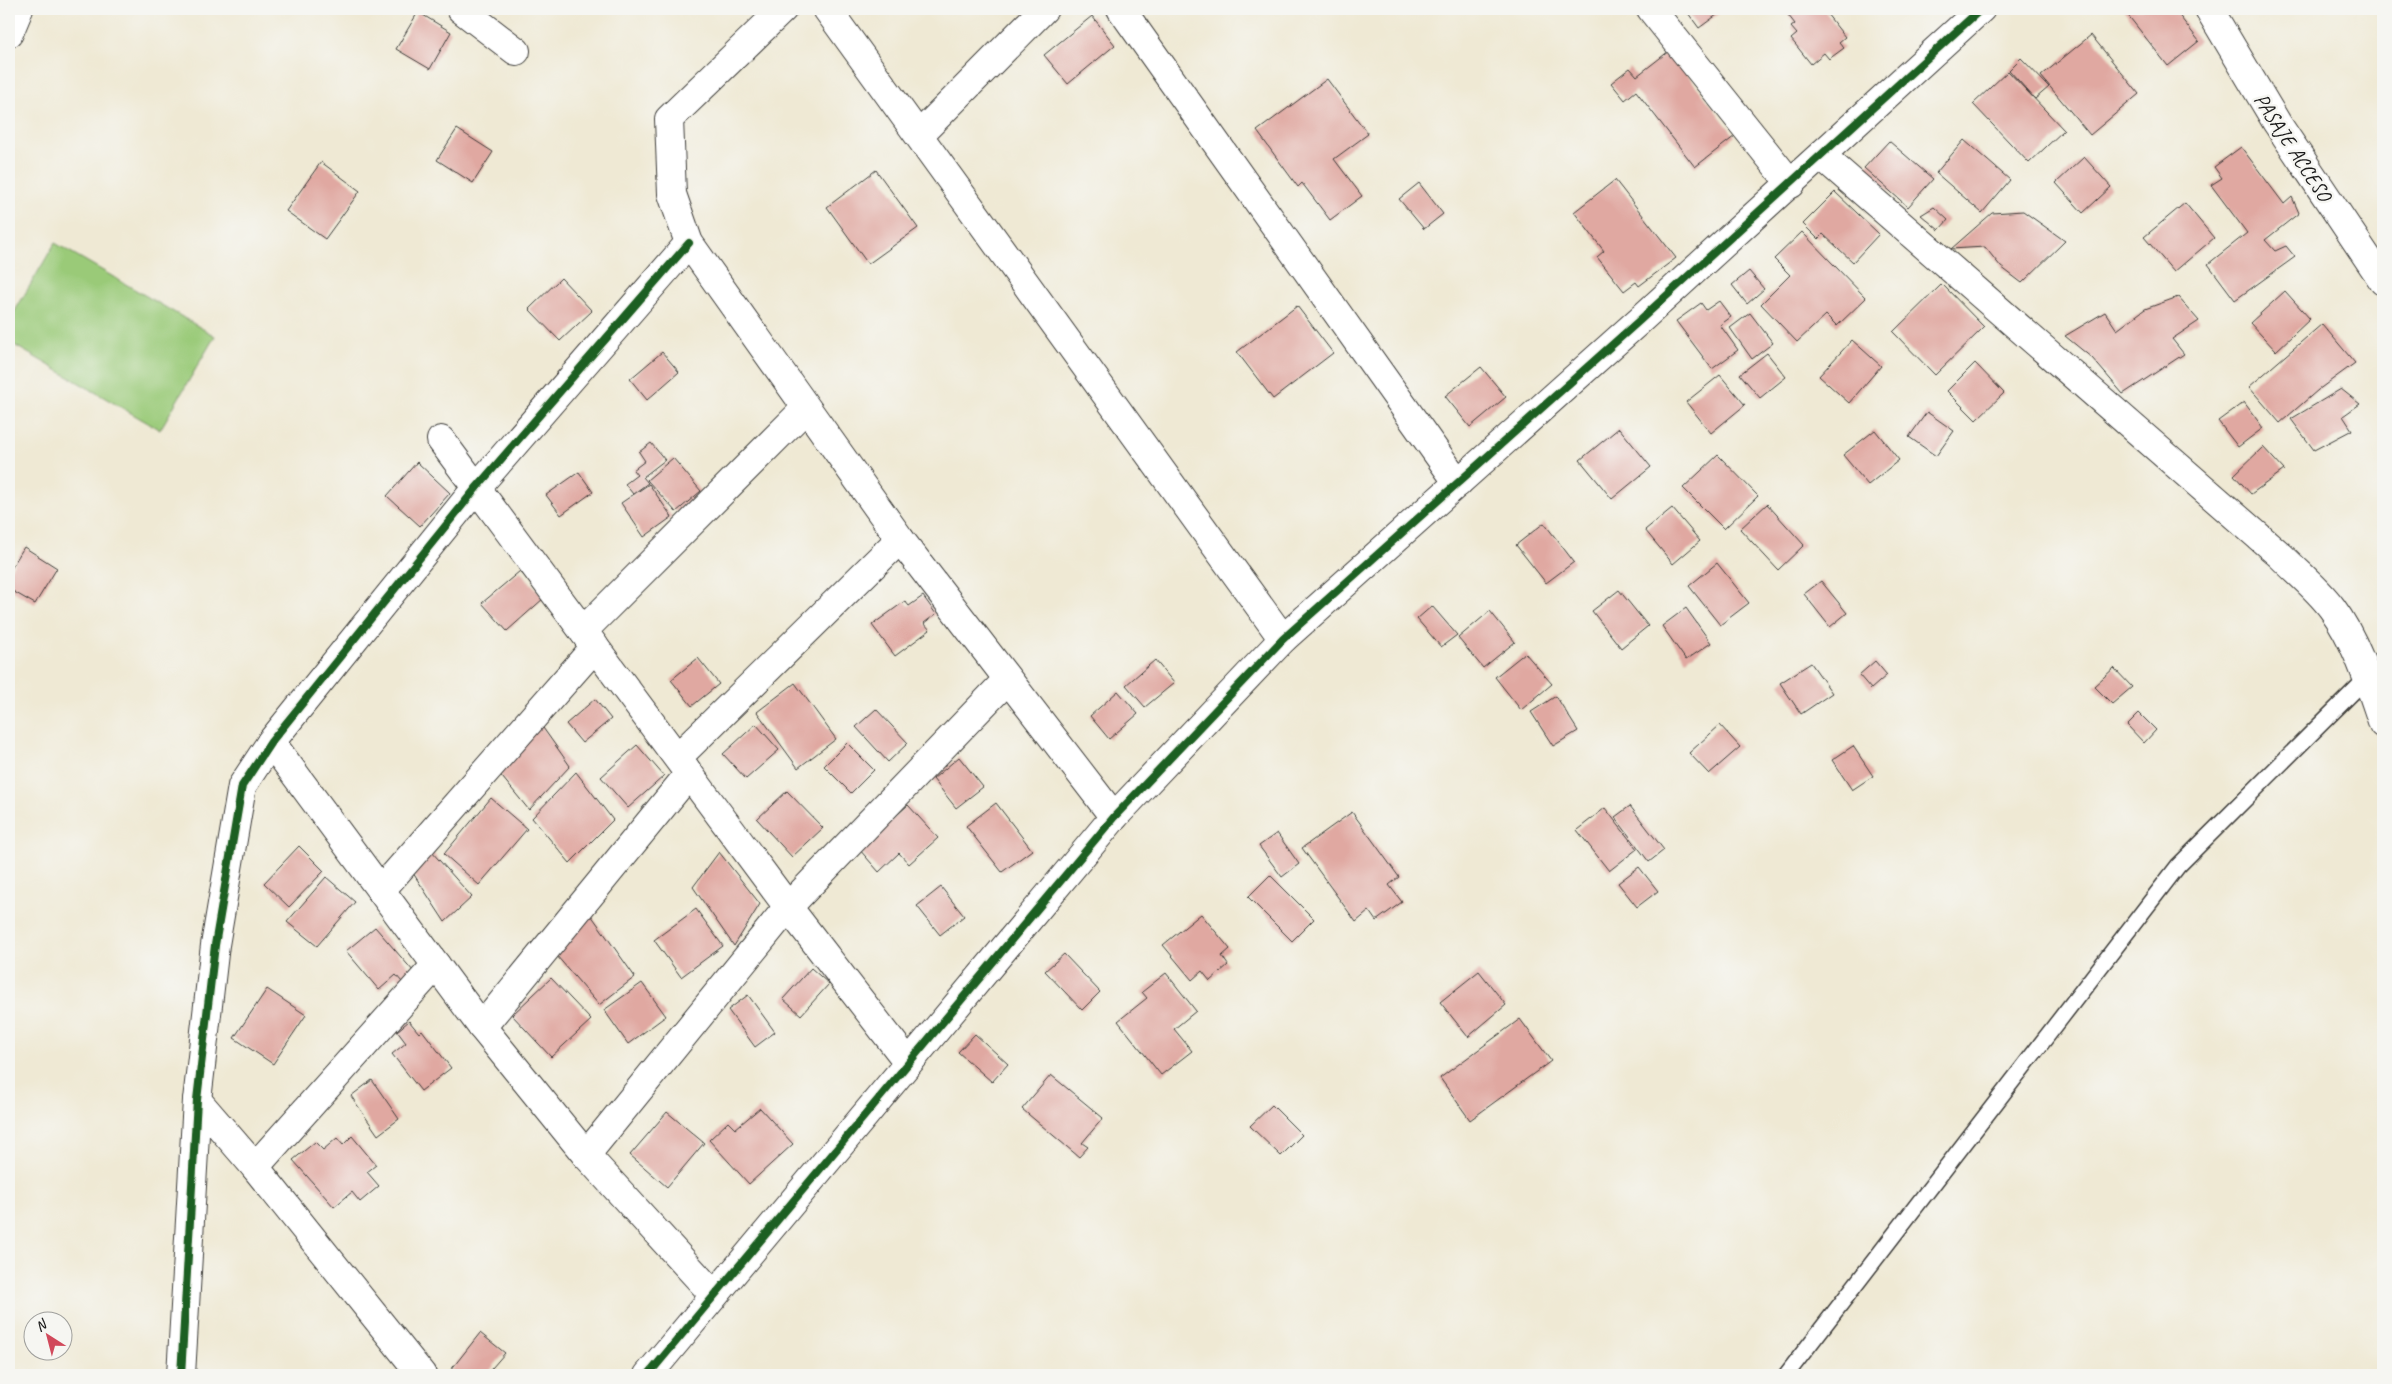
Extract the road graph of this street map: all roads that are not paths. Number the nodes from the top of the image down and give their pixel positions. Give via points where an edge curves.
1 (18, 9) edge
2 (461, 9) edge
3 (783, 9) edge
4 (827, 9) edge
5 (1044, 9) edge
6 (1121, 9) edge
7 (1651, 9) edge
8 (1981, 9) edge
9 (2209, 9) edge
10 (9, 33) edge
11 (516, 51) dead end
12 (919, 135) junction
13 (1822, 156) junction
14 (1791, 184) junction
15 (690, 243) junction
16 (2383, 281) edge
17 (805, 409) junction
18 (441, 440) dead end
19 (1458, 483) junction
20 (477, 487) junction
21 (900, 540) junction
22 (589, 639) junction
23 (1283, 639) junction
24 (2367, 678) junction
25 (1007, 680) junction
26 (2383, 724) edge
27 (271, 742) junction
28 (684, 766) junction
29 (1114, 817) junction
30 (381, 890) junction
31 (788, 907) junction
32 (436, 965) junction
33 (482, 1027) junction
34 (908, 1062) junction
35 (197, 1100) junction
36 (586, 1155) junction
37 (255, 1167) junction
38 (714, 1294) junction
39 (181, 1375) edge
40 (422, 1375) edge
41 (648, 1375) edge
42 (1786, 1375) edge

1 - 10 street
2 - 11 street
3 - 15 street via 669,120 672,194
4 - 12 street
5 - 12 street
6 - 19 street
7 - 14 street
8 - 13 street
9 - 16 street, PASAJE ACCESO via 2277,123
12 - 23 street
13 - 14 street
13 - 24 street via 2281,556 2332,608
14 - 19 street
15 - 17 street
15 - 20 street
17 - 21 street
17 - 22 street
18 - 20 street
19 - 23 street
20 - 22 street
20 - 27 street
21 - 25 street
21 - 28 street
22 - 28 street
22 - 30 street
23 - 29 street
24 - 26 street
24 - 42 lane via 2178,866
25 - 29 street
25 - 31 street
27 - 30 street
27 - 35 street via 242,786 215,945
28 - 31 street
28 - 33 street
29 - 34 street
30 - 32 street
31 - 34 street
31 - 36 street
32 - 33 street
32 - 37 street
33 - 36 street
34 - 38 street
35 - 37 street
35 - 39 street
36 - 38 street
37 - 40 street
38 - 41 street

